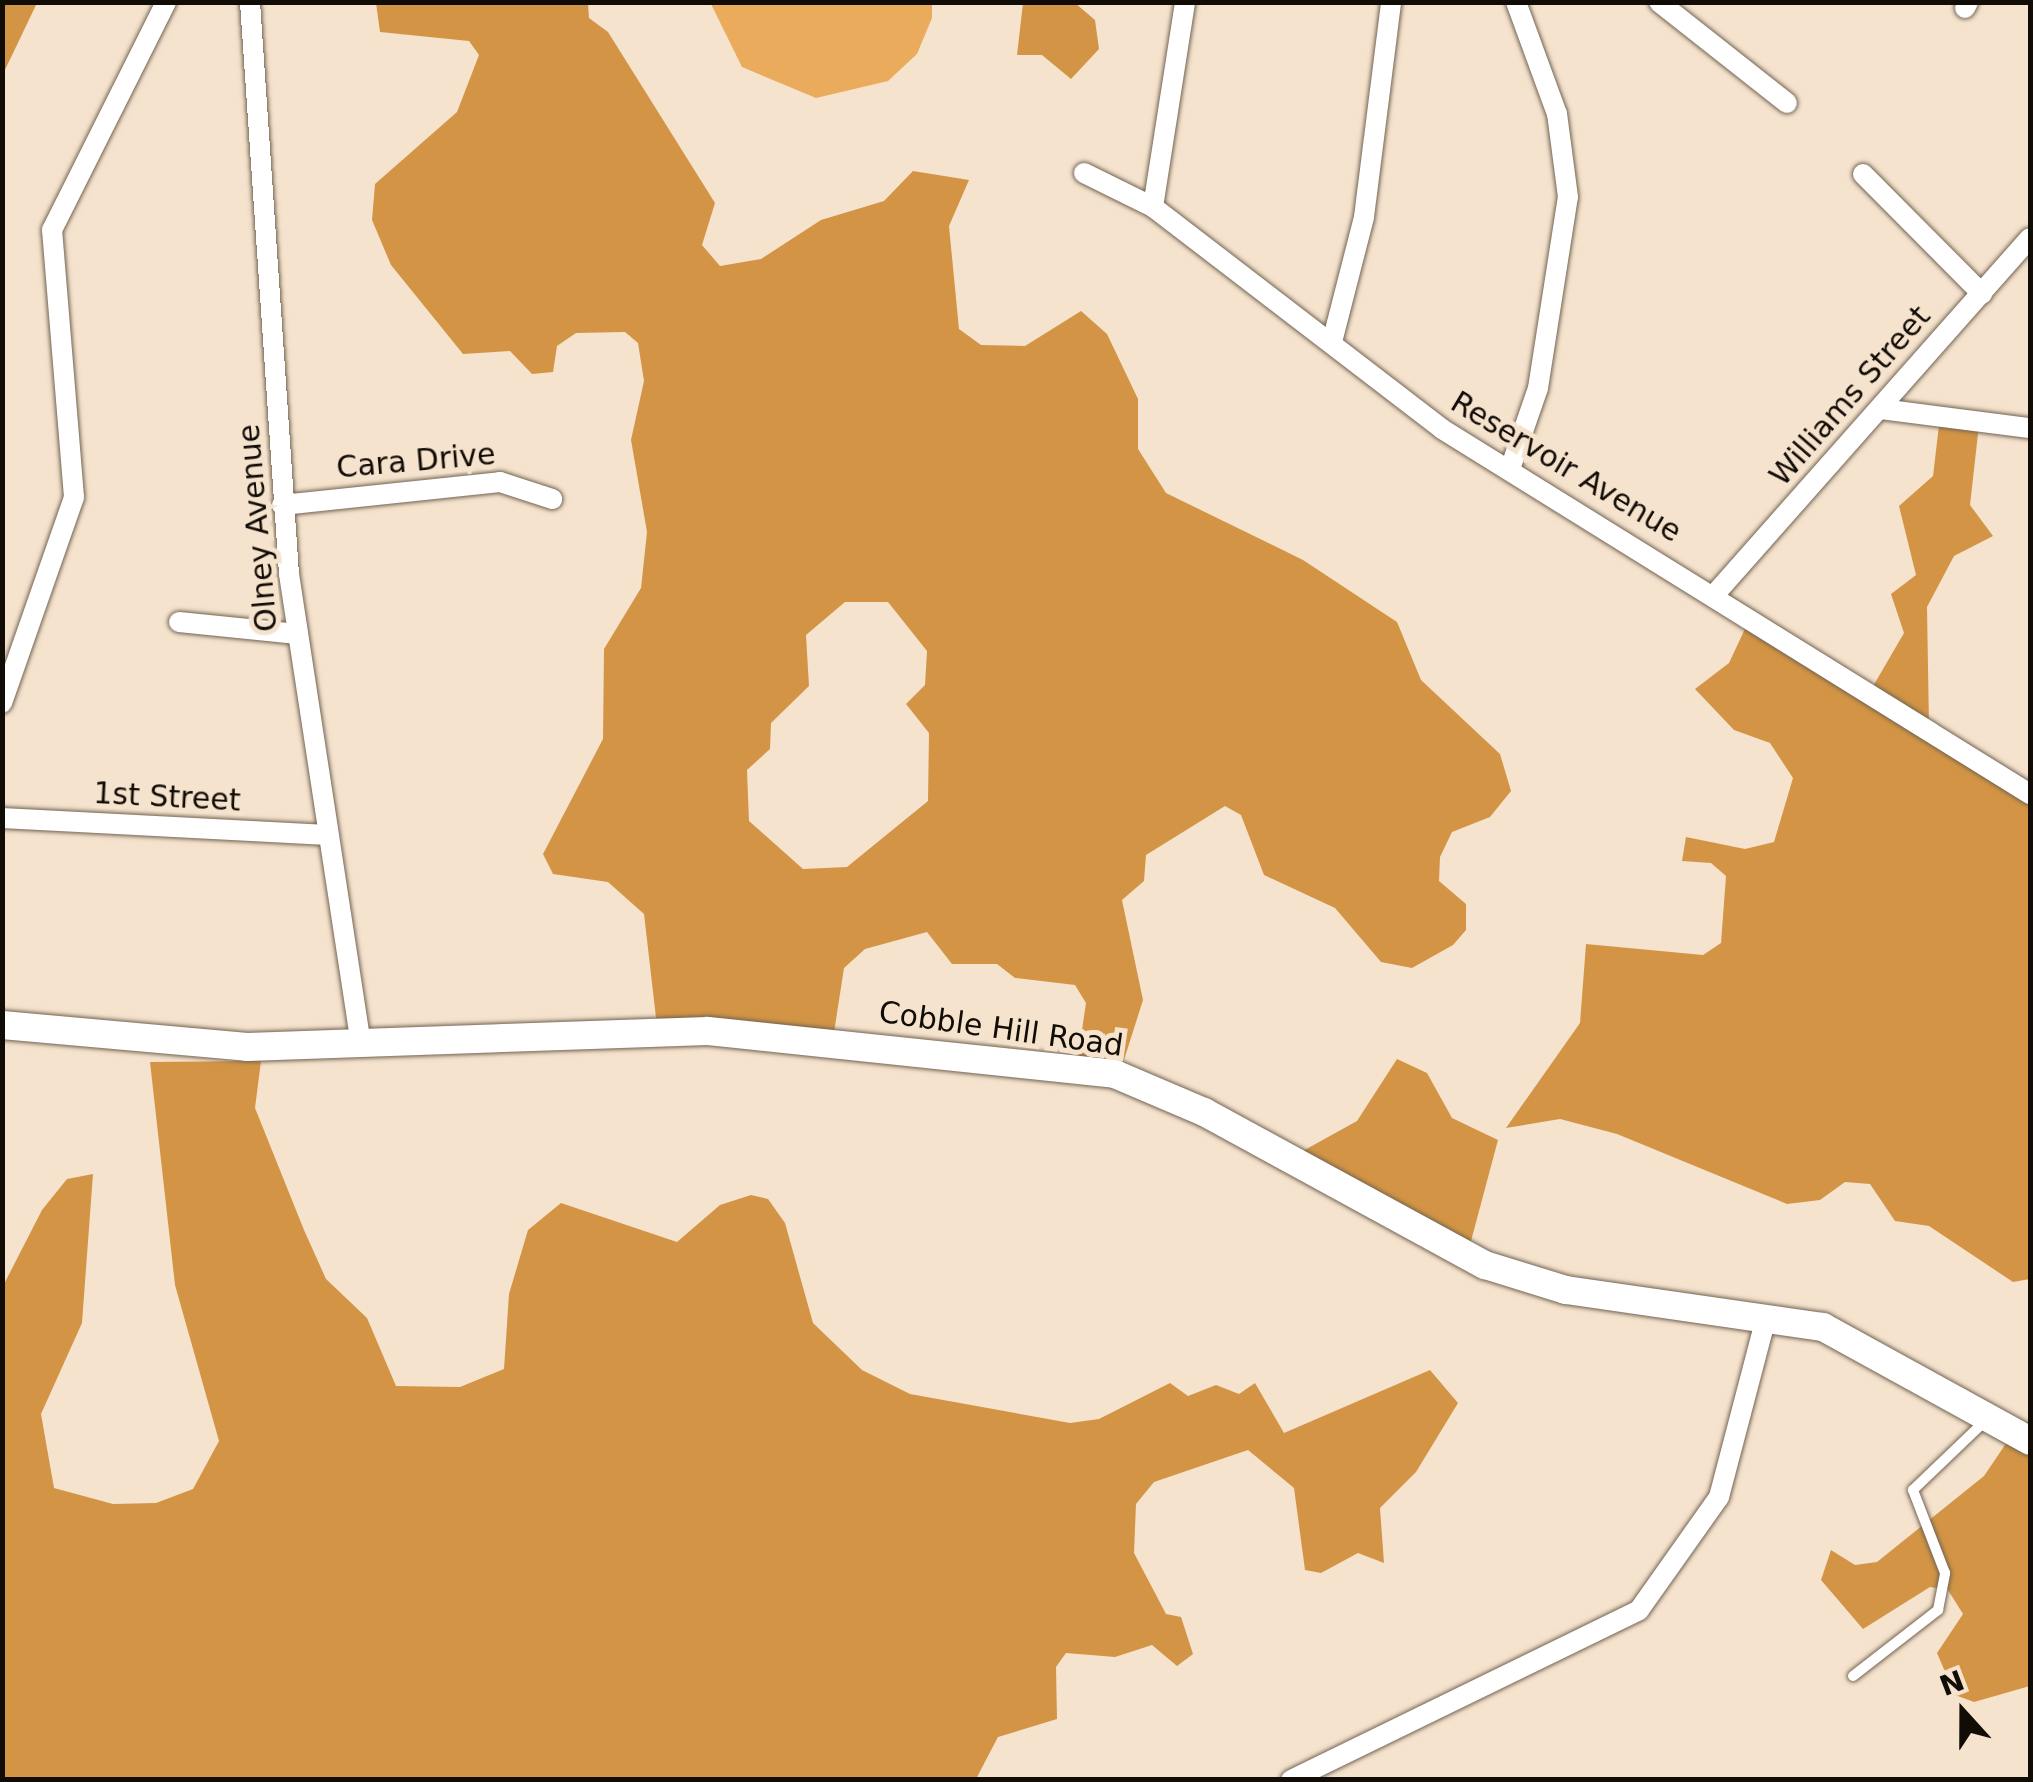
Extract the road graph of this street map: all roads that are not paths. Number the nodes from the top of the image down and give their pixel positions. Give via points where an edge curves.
1 (166, 2) edge
2 (250, 2) edge
3 (1185, 2) edge
4 (1391, 2) edge
5 (1516, 2) edge
6 (1659, 2) edge
7 (1787, 103) dead end
8 (1084, 173) dead end
9 (1863, 174) dead end
10 (1152, 206) junction
11 (2030, 238) edge
12 (1982, 294) junction
13 (1332, 342) junction
14 (1882, 409) junction
15 (2030, 428) edge
16 (1510, 469) junction
17 (552, 498) dead end
18 (282, 505) junction
19 (1715, 594) junction
20 (179, 622) dead end
21 (297, 634) junction
22 (2, 703) edge
23 (2030, 794) edge
24 (2, 818) edge
25 (328, 835) junction
26 (2, 1025) edge
27 (361, 1045) junction
28 (1766, 1318) junction
29 (1990, 1416) junction
30 (2030, 1441) edge
31 (1853, 1676) dead end
32 (1291, 1780) edge

1 - 22 street via 52,230 74,497
2 - 18 street, Olney Avenue
3 - 10 street
4 - 13 street via 1364,217
5 - 16 street via 1557,114 1568,197 1538,388
6 - 7 street
8 - 10 street, Reservoir Avenue
9 - 12 street
10 - 13 street, Reservoir Avenue
11 - 12 street, Williams Street
12 - 14 street, Williams Street
13 - 16 street, Reservoir Avenue
14 - 15 street
14 - 19 street, Williams Street
16 - 19 street, Reservoir Avenue
17 - 18 street, Cara Drive via 500,482
18 - 21 street, Olney Avenue
19 - 23 street, Reservoir Avenue
20 - 21 street
21 - 25 street, Olney Avenue
24 - 25 street, 1st Street
25 - 27 street, Olney Avenue
26 - 27 street, Cobble Hill Road via 195,1046
27 - 28 street, Cobble Hill Road via 708,1031 1074,1066 1204,1112 1536,1284
28 - 29 street, Cobble Hill Road via 1856,1338
28 - 32 street via 1719,1496 1663,1584 1616,1625
29 - 30 street, Cobble Hill Road
29 - 31 lane via 1913,1490 1944,1573 1938,1610

